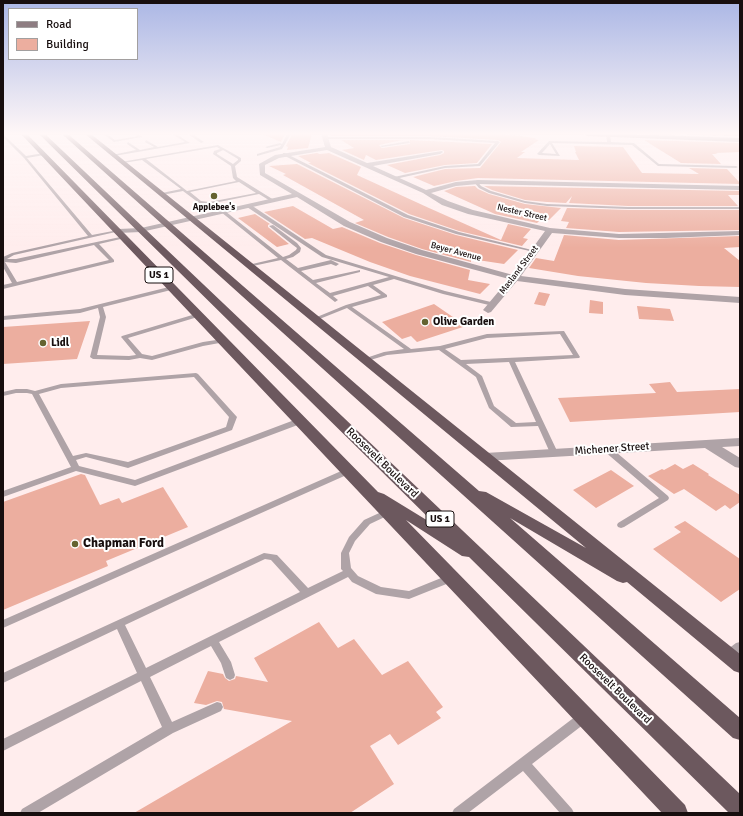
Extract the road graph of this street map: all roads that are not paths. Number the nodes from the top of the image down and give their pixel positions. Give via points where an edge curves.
1 (37, 172) edge
2 (61, 172) edge
3 (82, 172) joint
4 (108, 172) edge
5 (161, 172) edge
6 (235, 172) edge
7 (262, 172) edge
8 (320, 172) edge
9 (383, 172) edge
10 (422, 172) edge
11 (136, 173) joint
12 (395, 178) junction
13 (240, 181) junction
14 (476, 182) junction
15 (180, 186) junction
16 (740, 188) edge
17 (185, 191) junction
18 (425, 192) junction
19 (160, 193) junction
20 (260, 193) junction
21 (298, 195) junction
22 (86, 198) junction
23 (273, 201) junction
24 (147, 206) junction
25 (247, 206) junction
26 (740, 208) edge
27 (223, 212) junction
28 (192, 218) junction
29 (167, 224) junction
30 (141, 230) junction
31 (550, 230) junction
32 (740, 233) edge
33 (120, 234) junction
34 (91, 237) junction
35 (95, 243) junction
36 (534, 251) junction
37 (282, 258) junction
38 (3, 260) edge
39 (250, 266) junction
40 (298, 270) junction
41 (394, 278) junction
42 (515, 278) junction
43 (313, 282) junction
44 (15, 284) junction
45 (368, 284) junction
46 (3, 287) edge
47 (173, 288) junction
48 (329, 295) junction
49 (335, 300) dead end
50 (737, 300) edge
51 (348, 306) junction
52 (100, 307) junction
53 (490, 307) joint
54 (740, 308) edge
55 (198, 315) junction
56 (3, 318) edge
57 (315, 319) junction
58 (223, 341) junction
59 (440, 348) junction
60 (408, 350) junction
61 (140, 356) junction
62 (365, 360) junction
63 (512, 360) junction
64 (460, 362) junction
65 (35, 393) junction
66 (3, 394) edge
67 (300, 421) junction
68 (540, 424) junction
69 (740, 442) edge
70 (706, 443) junction
71 (607, 450) junction
72 (554, 453) junction
73 (485, 457) junction
74 (71, 459) junction
75 (740, 464) edge
76 (76, 468) junction
77 (348, 471) junction
78 (459, 482) junction
79 (363, 486) junction
80 (3, 494) edge
81 (388, 512) junction
82 (621, 524) dead end
83 (488, 565) junction
84 (349, 572) junction
85 (451, 578) junction
86 (308, 593) junction
87 (655, 596) junction
88 (119, 623) junction
89 (3, 624) edge
90 (213, 640) junction
91 (740, 646) edge
92 (728, 655) junction
93 (740, 665) edge
94 (230, 675) dead end
95 (143, 676) junction
96 (3, 678) edge
97 (217, 707) dead end
98 (584, 717) junction
99 (169, 729) junction
100 (740, 731) edge
101 (3, 745) edge
102 (524, 762) junction
103 (740, 809) edge
104 (26, 813) edge
105 (458, 813) edge
106 (568, 813) edge
107 (677, 813) edge

1 - 34 lane
2 - 22 highway, US 1
3 - 22 highway
3 - 30 highway, Roosevelt Boulevard / US 1
4 - 24 highway
5 - 15 lane
6 - 13 lane via 235,178
7 - 21 street, Beyer Avenue
8 - 36 lane via 406,216 458,233
9 - 12 street, Nester Street
10 - 12 lane
11 - 19 highway
11 - 24 highway
12 - 18 street, Nester Street
13 - 17 lane
13 - 20 lane
14 - 16 street
14 - 18 street
14 - 26 lane via 490,192 547,205
15 - 17 lane
15 - 19 lane
17 - 19 lane
17 - 20 lane via 200,202 209,204
18 - 31 street, Nester Street via 445,203 471,212
19 - 28 highway
20 - 23 lane
21 - 23 street
21 - 42 street, Beyer Avenue via 347,224 384,240
22 - 33 highway, US 1
23 - 25 street
24 - 29 highway
25 - 27 street
25 - 37 lane via 299,248 291,256
25 - 41 lane via 324,256
27 - 28 street
27 - 37 lane
28 - 29 street
28 - 39 highway
29 - 30 street
29 - 78 highway
30 - 33 street
30 - 83 highway, Roosevelt Boulevard / US 1
31 - 32 street, Nester Street via 619,236
31 - 36 street, Masland Street
33 - 34 lane
33 - 35 lane
33 - 47 highway, US 1
34 - 38 lane via 12,254
35 - 38 lane via 16,261
35 - 44 lane via 112,261
36 - 42 street, Masland Street
37 - 39 lane
37 - 40 lane
38 - 44 lane
39 - 57 highway
40 - 43 lane
40 - 43 lane via 331,262 358,271
41 - 45 lane
41 - 53 lane
42 - 50 street, Beyer Avenue via 625,292
42 - 53 street, Masland Street
43 - 48 lane
44 - 46 lane
45 - 48 lane
45 - 51 lane via 384,296
47 - 52 lane
47 - 55 highway, US 1
48 - 49 lane
50 - 54 street
51 - 57 lane
51 - 60 lane
52 - 56 lane via 80,312
52 - 61 lane via 103,317 93,357
55 - 58 highway, US 1
55 - 61 lane via 124,337
57 - 62 highway
58 - 61 lane via 152,358
58 - 67 highway, US 1
59 - 60 lane
59 - 63 lane via 487,336 562,332 577,357
59 - 64 lane
60 - 62 lane via 386,353
62 - 73 highway
63 - 64 lane
63 - 68 lane
64 - 68 lane via 479,376 491,407 514,425
65 - 66 lane via 21,391
65 - 74 lane
65 - 74 lane via 61,386 196,375 233,417 229,428 128,465 86,455
67 - 76 lane via 134,483
67 - 77 highway, US 1
68 - 72 lane
69 - 70 street, Michener Street
70 - 71 street, Michener Street
70 - 75 street
71 - 72 street, Michener Street
71 - 82 lane via 665,498
72 - 73 street, Michener Street
73 - 87 highway
74 - 76 lane
76 - 80 lane
77 - 79 highway, US 1
77 - 89 lane
78 - 87 highway
78 - 100 highway
79 - 81 highway, US 1
79 - 83 highway
81 - 84 lane via 367,522 352,539 345,553 346,568
81 - 85 highway, US 1
83 - 103 highway, Roosevelt Boulevard / US 1
84 - 85 lane via 355,579 379,591 409,594
84 - 86 lane
85 - 98 highway, US 1
86 - 88 lane via 274,557 264,556
86 - 90 lane
87 - 92 highway
88 - 95 lane
88 - 96 lane
90 - 94 lane via 226,662
90 - 95 lane
91 - 92 lane
92 - 93 highway
95 - 99 lane
95 - 101 lane
97 - 99 lane
98 - 102 lane
98 - 107 highway, US 1
99 - 104 lane
102 - 105 lane
102 - 106 lane

